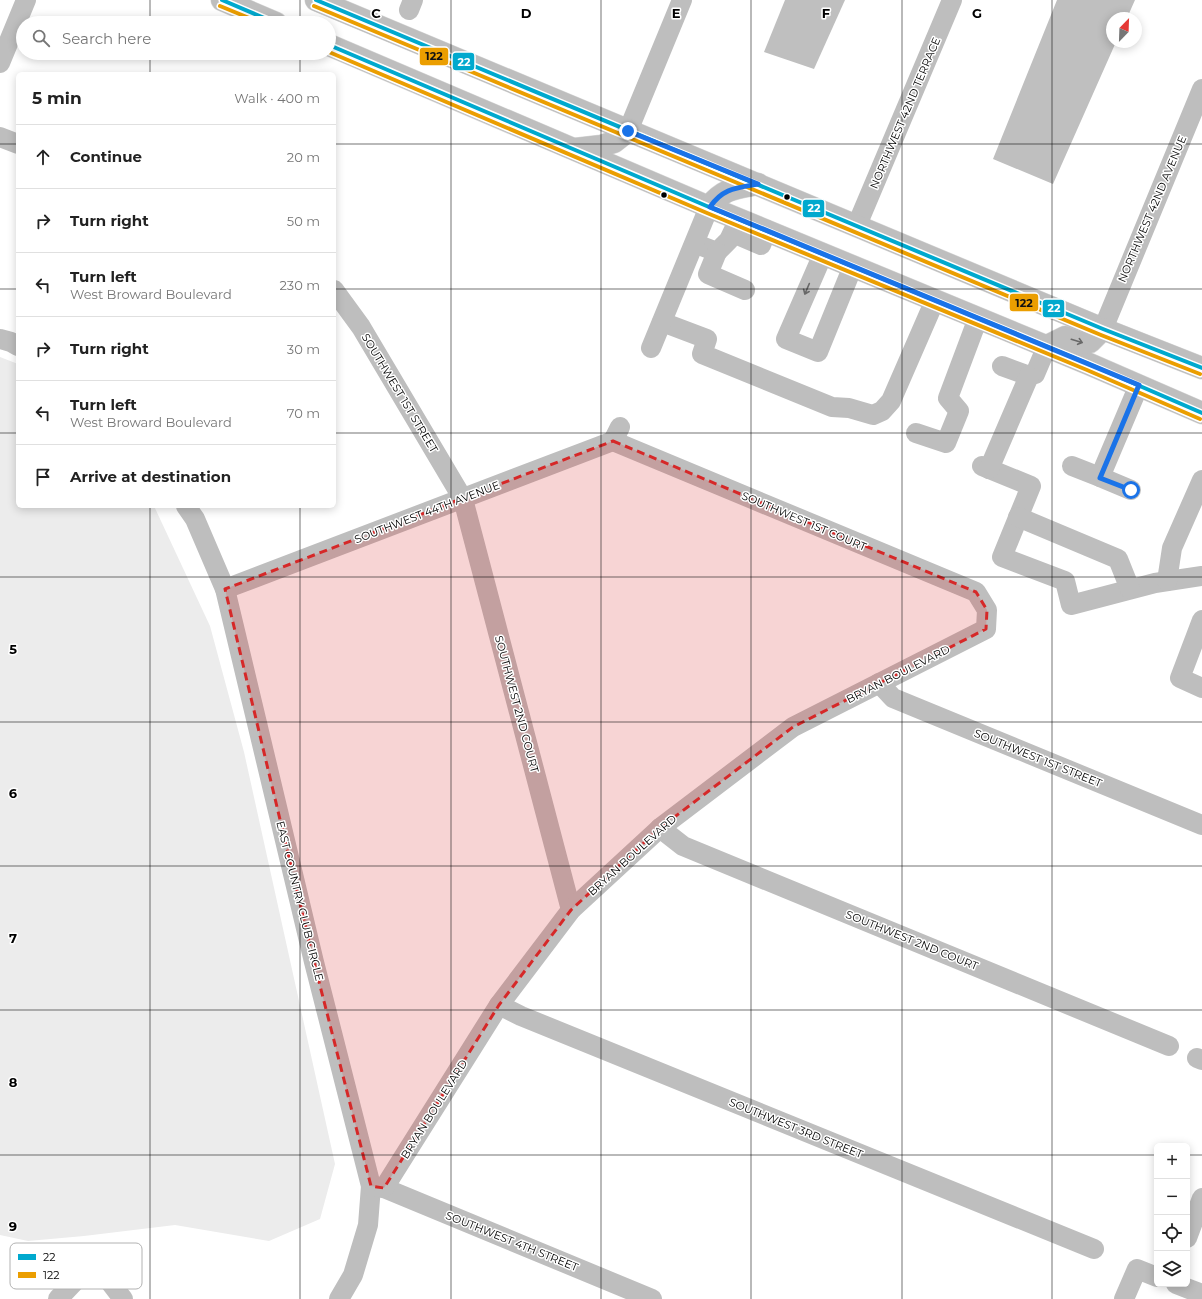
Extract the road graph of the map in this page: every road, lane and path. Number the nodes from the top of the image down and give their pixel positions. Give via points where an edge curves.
1 (26, 0) edge
2 (222, 0) edge
3 (316, 0) edge
4 (682, 0) edge
5 (952, 0) edge
6 (19, 16) edge
7 (260, 16) edge
8 (16, 24) edge
9 (336, 48) edge
10 (0, 63) edge
11 (1202, 89) edge
12 (628, 131) junction
13 (0, 137) edge
14 (16, 143) edge
15 (574, 149) junction
16 (758, 184) junction
17 (710, 207) junction
18 (857, 225) junction
19 (736, 226) junction
20 (695, 243) junction
21 (717, 252) junction
22 (823, 254) junction
23 (853, 266) junction
24 (745, 290) dead end
25 (336, 293) edge
26 (935, 300) junction
27 (978, 318) junction
28 (662, 322) junction
29 (1103, 329) junction
30 (0, 338) edge
31 (16, 345) edge
32 (1047, 346) junction
33 (652, 348) dead end
34 (1002, 366) dead end
35 (1202, 368) edge
36 (1029, 376) junction
37 (1139, 385) junction
38 (1202, 413) edge
39 (916, 432) dead end
40 (616, 434) joint
41 (1072, 466) dead end
42 (1100, 478) junction
43 (1202, 480) edge
44 (1131, 490) dead end
45 (463, 499) junction
46 (187, 508) edge
47 (1018, 517) junction
48 (1202, 576) edge
49 (1167, 581) junction
50 (225, 589) junction
51 (1130, 589) junction
52 (987, 610) joint
53 (1202, 620) edge
54 (879, 683) junction
55 (1202, 688) edge
56 (1202, 825) edge
57 (660, 828) junction
58 (571, 910) junction
59 (499, 1005) junction
60 (1169, 1046) dead end
61 (378, 1187) junction
62 (1202, 1198) edge
63 (1190, 1230) edge
64 (1094, 1249) dead end
65 (1154, 1276) edge
66 (1184, 1287) edge
67 (67, 1289) edge
68 (115, 1289) edge
69 (1202, 1294) edge
70 (58, 1299) edge
71 (123, 1299) edge
72 (339, 1299) edge
73 (652, 1299) edge
74 (1124, 1299) edge

1 - 6 street
2 - 7 main road
3 - 12 main road
4 - 12 street
5 - 18 street, NORTHWEST 42ND TERRACE
8 - 10 street
9 - 15 main road
11 - 29 street, NORTHWEST 42ND AVENUE
12 - 15 main road via 614,142
12 - 16 main road
13 - 14 street
15 - 17 main road
16 - 17 main road via 730,189 716,197
16 - 18 main road
17 - 19 main road
17 - 20 street
18 - 29 main road
19 - 21 street via 729,240
19 - 22 main road via 767,230
20 - 21 street
20 - 28 street
21 - 24 street via 708,274
22 - 23 main road
22 -> 23 street via 786,339 818,352
23 - 26 main road
25 - 45 street, SOUTHWEST 1ST STREET via 361,327
26 - 27 main road
26 - 28 street via 891,401 882,411 873,415 849,408 832,407 702,354 707,339
27 - 32 main road
27 - 39 street via 948,398 959,411 946,444
28 - 33 street
32 -> 29 main road via 1065,337 1080,343 1090,342
29 - 35 main road
30 - 31 street
32 - 36 street via 1035,374
32 - 37 main road
34 - 36 street
36 - 47 street via 986,467 1030,486
37 - 38 main road
37 - 42 street
40 - 45 street, SOUTHWEST 44TH AVENUE
40 - 52 street, SOUTHWEST 1ST COURT via 976,592
41 - 42 street
42 - 44 street
43 - 49 street via 1172,548
45 - 50 street, SOUTHWEST 44TH AVENUE
45 - 58 street, SOUTHWEST 2ND COURT
46 - 50 street, EAST COUNTRY CLUB CIRCLE via 195,519
47 - 51 street via 1118,559
47 - 51 street via 1002,557 1065,581 1071,605
48 - 49 street
49 - 51 street
50 - 61 street, EAST COUNTRY CLUB CIRCLE via 312,954
52 - 54 street, BRYAN BOULEVARD via 986,630
53 - 55 street via 1180,678
54 - 56 street, SOUTHWEST 1ST STREET via 893,698
54 - 57 street, BRYAN BOULEVARD via 793,727
57 - 58 street, BRYAN BOULEVARD
57 - 60 street, SOUTHWEST 2ND COURT via 683,846
58 - 59 street, BRYAN BOULEVARD
59 - 61 street, BRYAN BOULEVARD
59 - 64 street, SOUTHWEST 3RD STREET via 535,1022
61 - 72 street, EAST COUNTRY CLUB CIRCLE via 353,1275
61 - 73 street, SOUTHWEST 4TH STREET
62 - 63 street
65 - 74 street via 1138,1269
66 - 69 street
67 - 70 street
68 - 71 street

